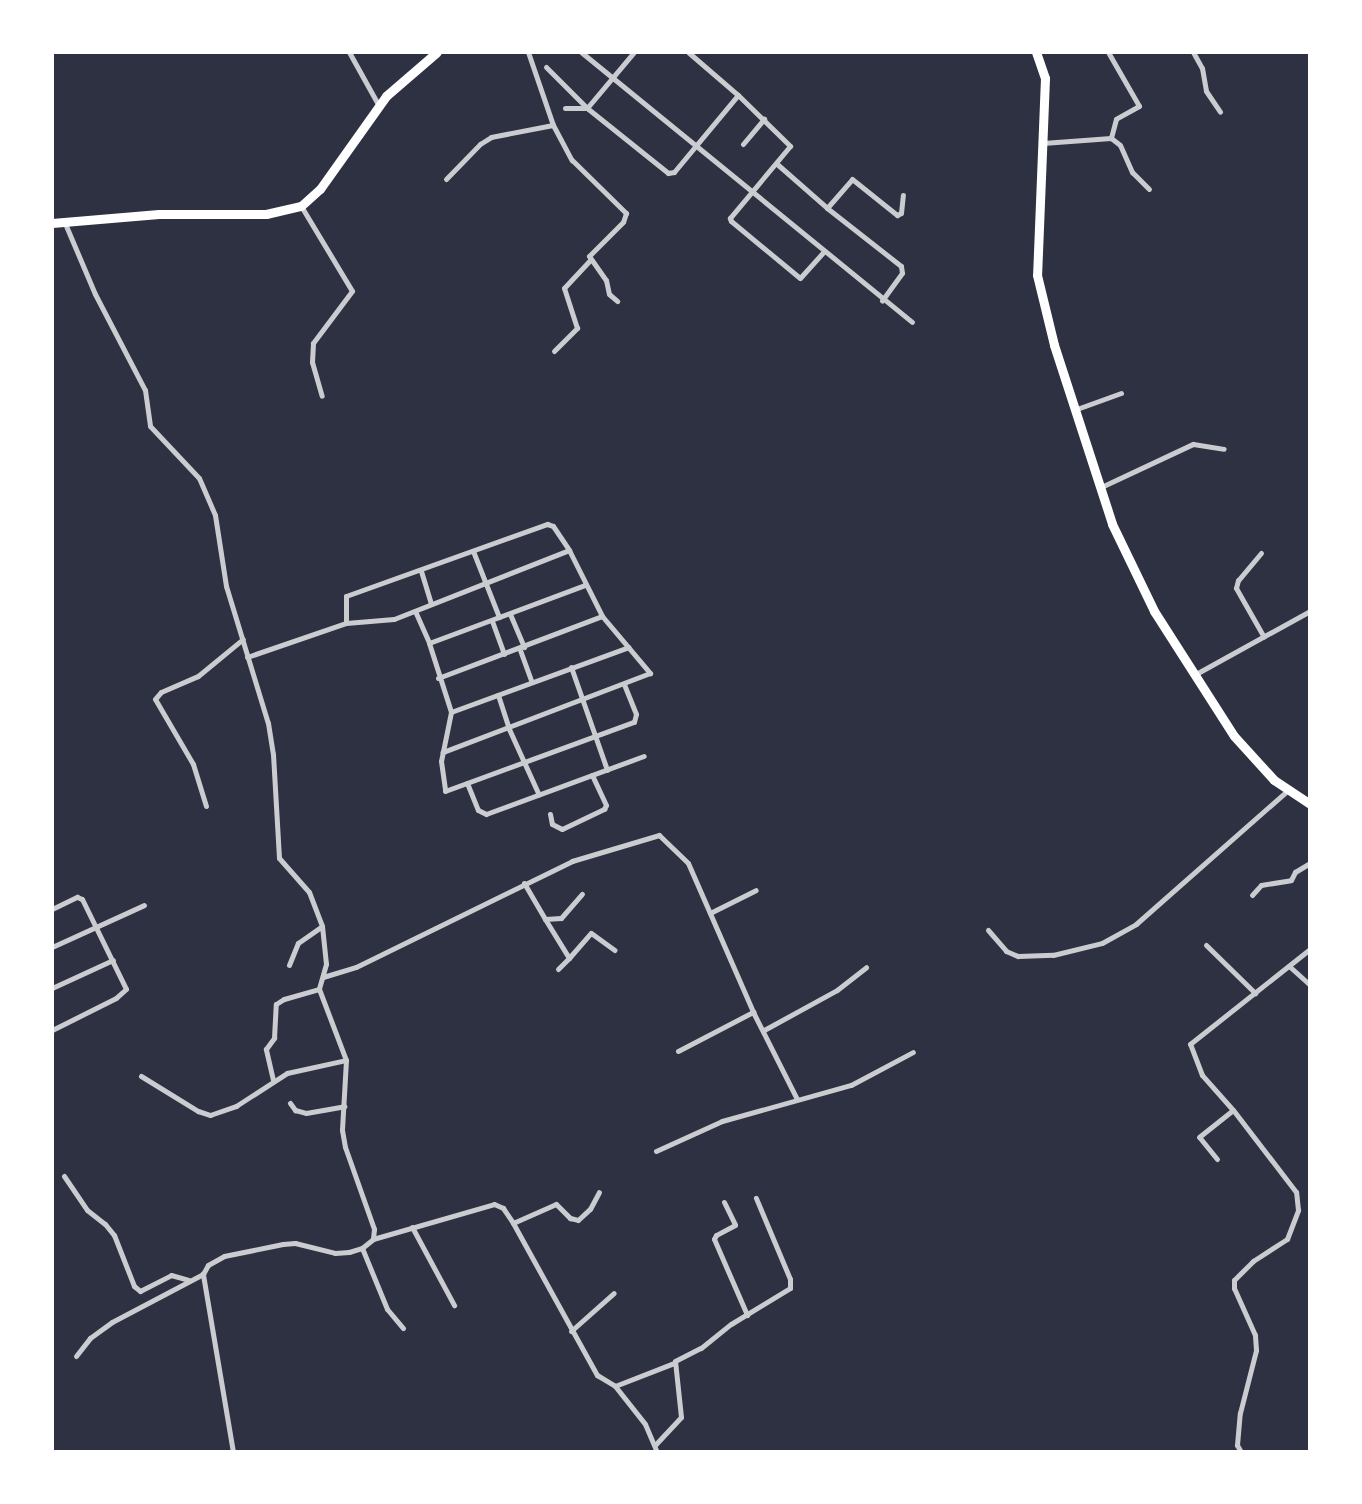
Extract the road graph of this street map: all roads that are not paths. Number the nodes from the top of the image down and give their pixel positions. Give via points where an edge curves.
1 (349, 52) edge
2 (437, 52) edge
3 (528, 52) edge
4 (581, 52) edge
5 (634, 52) edge
6 (688, 52) edge
7 (1036, 52) edge
8 (1108, 52) edge
9 (1193, 52) edge
10 (546, 67) dead end
11 (613, 77) junction
12 (738, 95) junction
13 (379, 106) junction
14 (565, 108) dead end
15 (587, 108) junction
16 (1220, 112) dead end
17 (764, 118) junction
18 (553, 125) junction
19 (1111, 138) junction
20 (743, 144) dead end
21 (1043, 144) junction
22 (697, 146) junction
23 (777, 164) junction
24 (446, 179) dead end
25 (1149, 189) dead end
26 (752, 191) junction
27 (903, 195) dead end
28 (301, 206) junction
29 (827, 208) junction
30 (64, 221) junction
31 (52, 223) edge
32 (824, 251) junction
33 (590, 260) junction
34 (883, 300) junction
35 (617, 301) dead end
36 (912, 322) dead end
37 (554, 351) dead end
38 (1121, 393) dead end
39 (322, 396) dead end
40 (1074, 410) junction
41 (1224, 449) dead end
42 (1099, 488) junction
43 (569, 550) junction
44 (473, 551) junction
45 (1261, 553) dead end
46 (421, 571) junction
47 (485, 583) junction
48 (585, 585) junction
49 (431, 604) junction
50 (415, 611) junction
51 (1310, 611) edge
52 (510, 614) junction
53 (499, 617) junction
54 (602, 617) junction
55 (492, 621) junction
56 (343, 624) junction
57 (1264, 636) junction
58 (243, 639) junction
59 (429, 643) junction
60 (629, 647) junction
61 (522, 648) junction
62 (504, 654) junction
63 (247, 657) junction
64 (571, 667) junction
65 (1194, 675) junction
66 (438, 678) junction
67 (531, 681) junction
68 (624, 685) junction
69 (498, 695) junction
70 (583, 699) junction
71 (451, 712) junction
72 (509, 729) junction
73 (595, 734) junction
74 (443, 752) junction
75 (644, 756) dead end
76 (524, 761) junction
77 (607, 770) junction
78 (592, 775) junction
79 (467, 783) junction
80 (1287, 790) junction
81 (539, 795) junction
82 (1310, 804) edge
83 (206, 806) dead end
84 (550, 814) dead end
85 (1310, 863) edge
86 (524, 883) junction
87 (757, 890) dead end
88 (582, 894) dead end
89 (1252, 895) dead end
90 (144, 905) dead end
91 (52, 909) edge
92 (710, 913) junction
93 (545, 919) junction
94 (96, 925) junction
95 (322, 926) junction
96 (988, 930) dead end
97 (1206, 945) dead end
98 (52, 947) edge
99 (1310, 949) edge
100 (614, 950) dead end
101 (569, 958) junction
102 (113, 960) junction
103 (289, 965) dead end
104 (1289, 966) junction
105 (866, 967) dead end
106 (558, 969) dead end
107 (323, 977) junction
108 (1310, 985) edge
109 (52, 988) edge
110 (318, 989) junction
111 (1255, 993) junction
112 (753, 1012) junction
113 (52, 1030) edge
114 (764, 1030) junction
115 (678, 1051) dead end
116 (913, 1052) dead end
117 (346, 1060) junction
118 (141, 1076) dead end
119 (273, 1080) junction
120 (797, 1099) junction
121 (290, 1103) dead end
122 (344, 1106) junction
123 (1233, 1110) junction
124 (656, 1151) dead end
125 (1217, 1159) dead end
126 (64, 1176) dead end
127 (599, 1192) dead end
128 (756, 1198) dead end
129 (724, 1202) dead end
130 (513, 1223) junction
131 (412, 1227) junction
132 (373, 1239) junction
133 (362, 1248) junction
134 (203, 1274) junction
135 (188, 1280) junction
136 (614, 1293) dead end
137 (454, 1305) dead end
138 (747, 1315) junction
139 (403, 1328) dead end
140 (571, 1331) junction
141 (76, 1356) dead end
142 (674, 1363) junction
143 (615, 1386) junction
144 (656, 1448) edge
145 (231, 1451) edge
146 (1241, 1451) edge

1 - 13 street
2 - 13 main road
3 - 18 street
4 - 11 street
5 - 11 street
6 - 12 street
7 - 21 main road via 1045,78
8 - 19 street via 1139,106 1118,117
9 - 16 street via 1206,91
10 - 15 street
11 - 15 street
11 - 22 street
12 - 17 street
12 - 22 street
13 - 28 main road via 320,189
14 - 15 street
15 - 22 street via 668,173
17 - 20 street
17 - 23 street via 790,146
18 - 24 street via 491,137
18 - 33 street via 576,165 626,212 623,222 591,251
19 - 21 street
19 - 25 street
21 - 40 main road via 1038,275
22 - 26 street
23 - 26 street
23 - 29 street
26 - 32 street
26 - 32 street via 730,220 759,245 800,278
27 - 29 street via 897,215 852,179
28 - 30 main road via 266,214 159,214
28 - 39 street via 352,291 313,343
29 - 34 street via 901,266 902,273
30 - 31 main road
30 - 58 street via 94,295 145,390 150,426 189,464 210,500 226,586
32 - 34 street
33 - 35 street
33 - 37 street via 564,288 577,328
34 - 36 street
38 - 40 street
40 - 42 main road
41 - 42 street via 1193,444
42 - 65 main road via 1122,550
43 - 44 street via 550,524
43 - 47 street
43 - 48 street
44 - 46 street
44 - 47 street
45 - 57 street via 1236,588
46 - 49 street
46 - 56 street via 346,596
47 - 49 street
47 - 53 street
48 - 52 street
48 - 54 street
49 - 50 street
50 - 56 street via 385,621
50 - 59 street
51 - 57 street
52 - 53 street
52 - 61 street
53 - 55 street
54 - 60 street
54 - 61 street
55 - 59 street
55 - 62 street
56 - 63 street
57 - 65 street
58 - 63 street
58 - 83 street via 198,676 155,699 192,764
59 - 66 street
60 - 64 street
60 - 68 street via 650,673
61 - 62 street
61 - 67 street
62 - 66 street
63 - 95 street via 274,754 279,858 309,892
64 - 67 street
64 - 70 street
65 - 80 main road via 1234,736
66 - 71 street
67 - 69 street
68 - 70 street
68 - 73 street via 636,720
69 - 71 street
69 - 72 street
70 - 72 street
70 - 73 street
71 - 74 street
72 - 74 street
72 - 76 street
73 - 76 street
73 - 77 street
74 - 79 street via 442,789
75 - 77 street
76 - 79 street
76 - 81 street
77 - 78 street
78 - 81 street
78 - 84 street via 604,809 562,830 552,824
79 - 81 street via 478,810 486,814
80 - 82 main road
80 - 96 street via 1136,924 1102,943 1053,955 1018,956 1006,951
85 - 89 street via 1294,872 1291,880 1261,885
86 - 92 street via 572,861 659,835 688,863
86 - 93 street
86 - 107 street via 356,967
87 - 92 street
88 - 93 street via 561,918
90 - 94 street
91 - 94 street via 77,897
92 - 112 street
93 - 101 street
94 - 98 street
94 - 102 street
95 - 103 street via 293,948
95 - 107 street
97 - 111 street
99 - 104 street
100 - 101 street via 591,933
101 - 106 street
102 - 109 street
102 - 113 street via 125,992
104 - 108 street
104 - 111 street
105 - 114 street via 837,990
107 - 110 street
110 - 117 street
110 - 119 street via 276,1004 274,1038 265,1049
111 - 123 street via 1190,1044 1202,1075
112 - 114 street
112 - 115 street
114 - 120 street
116 - 120 street via 851,1085
117 - 119 street
117 - 122 street
118 - 119 street via 210,1115 236,1106
120 - 124 street via 722,1121
121 - 122 street via 295,1111 306,1114
122 - 132 street via 345,1147 374,1229
123 - 125 street via 1199,1137
123 - 146 street via 1296,1192 1298,1210 1287,1239 1234,1280 1255,1335 1256,1350 1240,1413 1237,1446
126 - 135 street via 87,1210 114,1235 134,1286 140,1290 171,1275
127 - 130 street via 578,1220 556,1204
128 - 138 street via 791,1285
129 - 138 street via 735,1225 714,1239
130 - 131 street via 503,1208 494,1204
130 - 140 street
131 - 132 street
131 - 137 street
132 - 133 street
133 - 134 street via 335,1253 283,1244 215,1259
133 - 139 street via 387,1310
134 - 135 street
134 - 145 street
135 - 141 street via 112,1322
136 - 140 street
138 - 142 street
140 - 143 street via 597,1375
142 - 143 street
142 - 144 street via 681,1418
143 - 144 street via 645,1424

